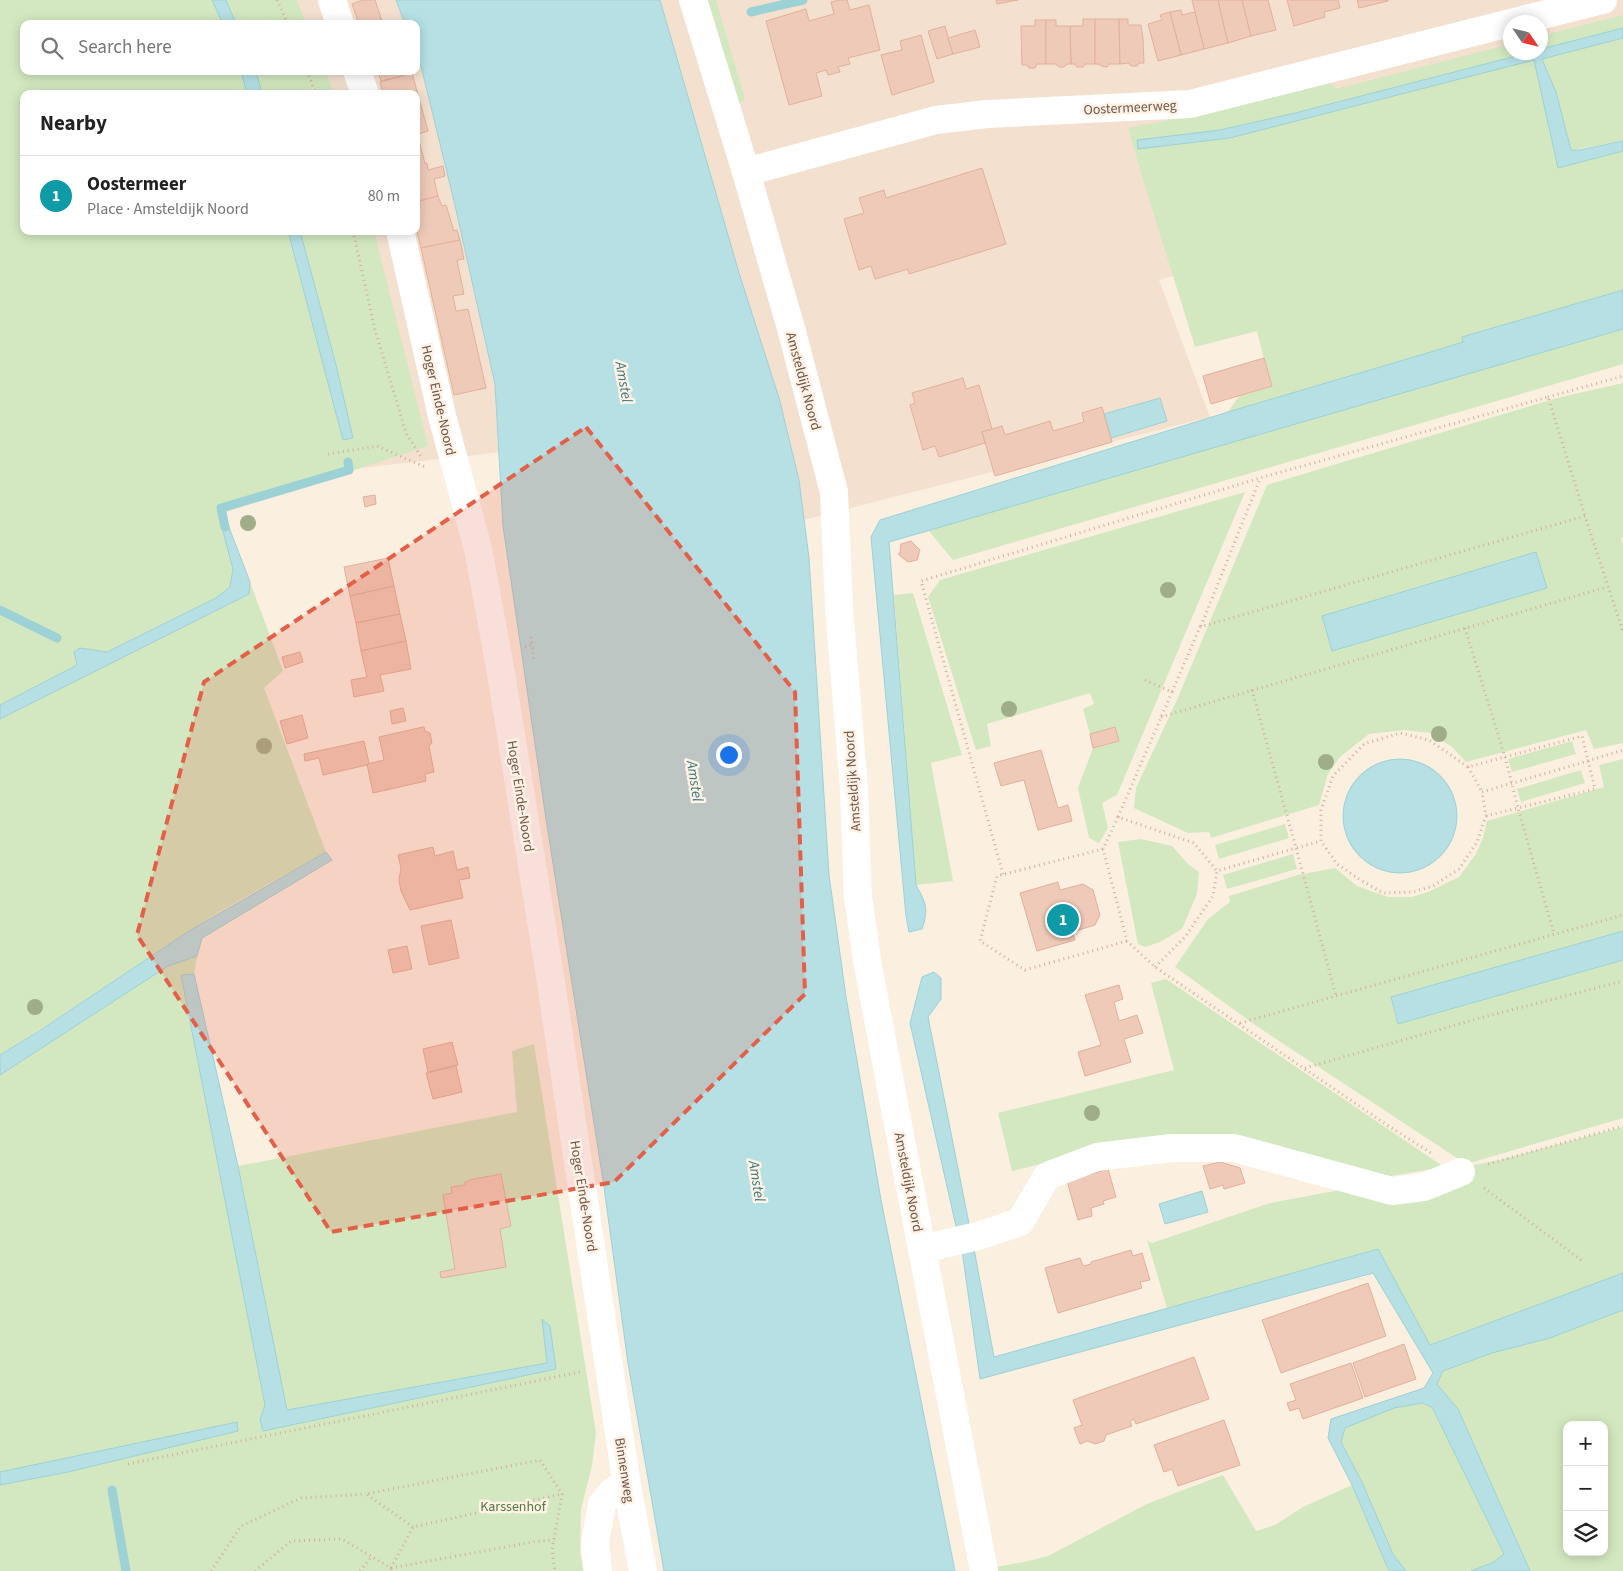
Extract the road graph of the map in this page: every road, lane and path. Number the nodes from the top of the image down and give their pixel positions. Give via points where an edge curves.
1 (277, 0) edge
2 (332, 0) edge
3 (693, 0) edge
4 (1603, 0) edge
5 (1549, 7) edge
6 (1530, 15) edge
7 (286, 20) edge
8 (339, 20) edge
9 (1503, 25) edge
10 (309, 75) edge
11 (358, 75) edge
12 (314, 90) edge
13 (364, 90) edge
14 (746, 172) junction
15 (354, 235) edge
16 (401, 235) edge
17 (1623, 376) edge
18 (1548, 397) junction
19 (427, 468) dead end
20 (1260, 478) junction
21 (1584, 516) junction
22 (1607, 587) junction
23 (1200, 627) junction
24 (1465, 628) junction
25 (1623, 632) edge
26 (531, 637) dead end
27 (532, 645) dead end
28 (1145, 680) dead end
29 (1252, 690) junction
30 (1172, 692) junction
31 (1161, 717) junction
32 (1623, 750) edge
33 (1505, 757) junction
34 (1589, 761) junction
35 (1468, 766) junction
36 (1511, 783) junction
37 (1482, 792) junction
38 (1518, 808) junction
39 (1486, 816) junction
40 (1118, 817) junction
41 (1321, 841) junction
42 (1296, 848) junction
43 (1103, 849) junction
44 (1218, 871) junction
45 (1003, 874) junction
46 (1623, 915) edge
47 (1554, 934) junction
48 (1127, 942) junction
49 (1155, 967) junction
50 (1623, 981) edge
51 (1336, 996) junction
52 (1240, 1023) junction
53 (1305, 1068) junction
54 (1623, 1126) edge
55 (1461, 1172) junction
56 (922, 1250) junction
57 (1584, 1262) dead end
58 (609, 1368) junction
59 (128, 1464) dead end
60 (627, 1486) junction
61 (366, 1494) junction
62 (562, 1494) junction
63 (413, 1527) junction
64 (554, 1540) junction
65 (372, 1557) junction
66 (391, 1570) edge
67 (212, 1571) edge
68 (256, 1571) edge
69 (360, 1571) edge
70 (556, 1571) edge
71 (598, 1571) edge
72 (643, 1571) edge
73 (984, 1571) edge

1 - 7 path
2 - 8 street
3 - 14 street, Amsteldijk Noord
4 - 5 street, Oostermeerweg
5 - 6 street, Oostermeerweg
9 - 14 street, Oostermeerweg via 1190,104 987,114 936,120
10 - 12 path
11 - 13 street
14 - 56 street, Amsteldijk Noord via 834,492 858,897
15 - 19 path via 375,330 406,433
16 - 58 street, Hoger Einde-Noord via 444,424 478,549 499,657
17 - 18 path
18 - 20 path
18 - 21 path
20 - 23 path
20 - 45 path via 921,581
21 - 22 path
21 - 23 path
22 - 24 path
22 - 25 path
23 - 30 path
24 - 29 path
24 - 33 path
26 - 27 path
28 - 30 path
29 - 31 path
29 - 42 path
30 - 31 path
31 - 40 path
32 - 34 path
33 - 34 path via 1582,736
33 - 35 path
33 - 36 path
34 - 36 path
34 - 38 path via 1595,789
35 - 37 path
35 - 41 path via 1429,740 1400,733 1364,744 1333,776 1321,810
36 - 37 path
36 - 38 path
37 - 39 path
38 - 39 path
38 - 47 path
39 - 41 path via 1477,842 1459,869 1433,886 1413,892 1383,893 1375,889 1337,864
40 - 43 path
40 - 44 path via 1194,843
41 - 42 path
42 - 44 path
42 - 51 path
43 - 45 path
43 - 48 path
44 - 49 path via 1212,896 1185,937
45 - 48 path via 997,876 980,941 1025,970
46 - 47 path
47 - 51 path
48 - 49 path
49 - 52 path
50 - 53 path
51 - 52 path
52 - 53 path
53 - 55 path
54 - 55 path
55 - 56 street via 1424,1187 1392,1191 1234,1148 1171,1148 1097,1158 1047,1176 1020,1222
55 - 57 path
56 - 73 street, Amsteldijk Noord
58 - 59 path
58 - 60 street, Binnenweg
60 - 71 street via 614,1490 602,1504 595,1543
60 - 72 street, Binnenweg
61 - 62 path via 540,1460
61 - 63 path
61 - 67 path via 301,1498 241,1526
62 - 63 path
62 - 64 path
63 - 66 path
64 - 66 path
64 - 70 path via 552,1550
65 - 66 path
65 - 68 path via 342,1539 291,1540
65 - 69 path

